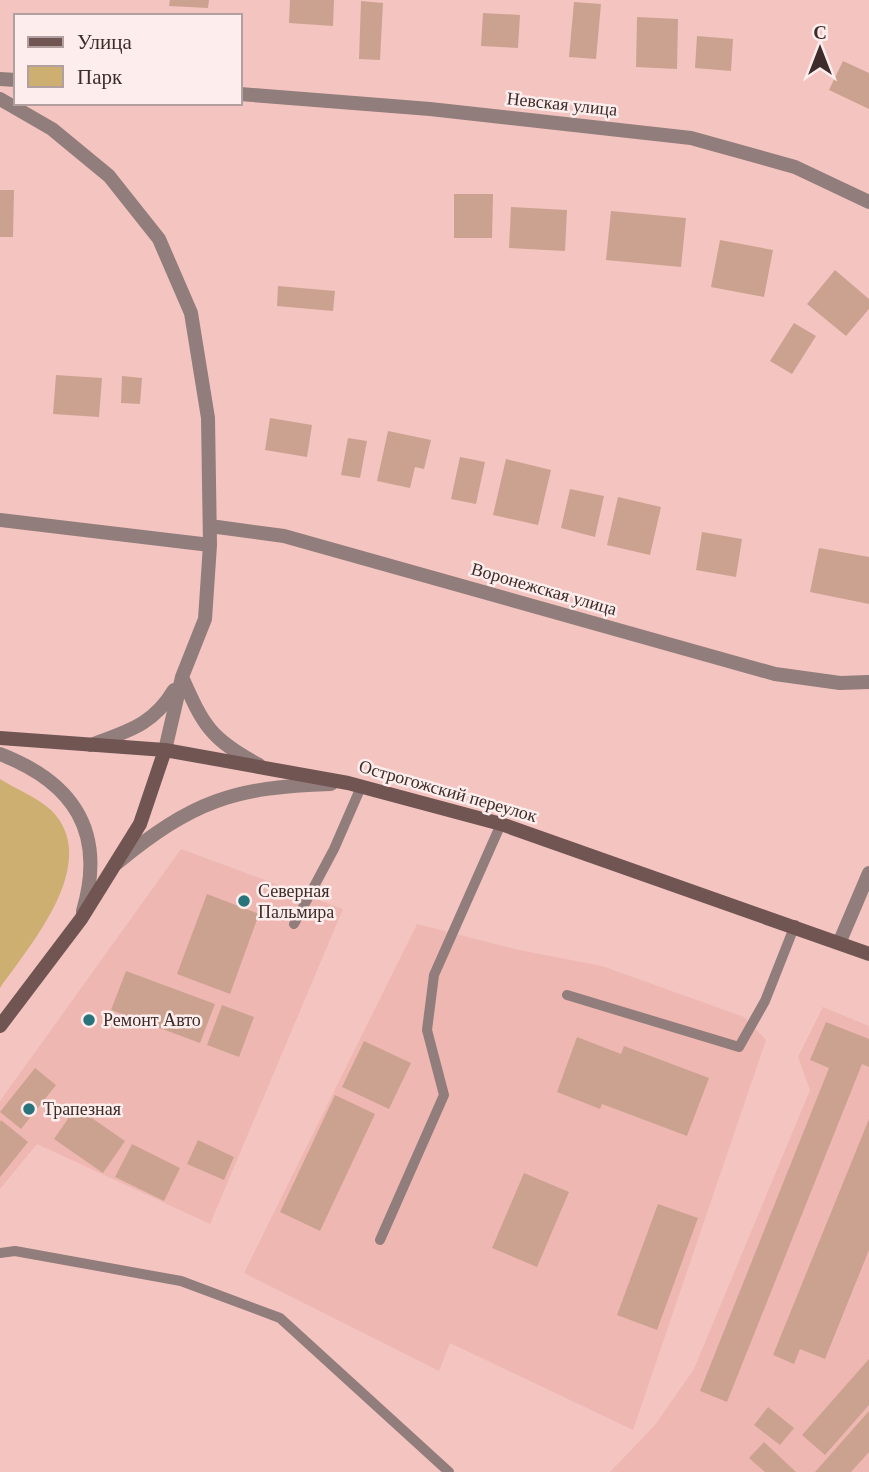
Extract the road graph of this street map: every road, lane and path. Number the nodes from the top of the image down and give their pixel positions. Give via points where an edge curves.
1 (242, 94) edge
2 (0, 99) edge
3 (869, 202) edge
4 (0, 520) edge
5 (210, 526) junction
6 (211, 545) junction
7 (182, 677) junction
8 (869, 682) edge
9 (0, 738) edge
10 (91, 745) junction
11 (165, 750) junction
12 (0, 754) edge
13 (264, 768) junction
14 (354, 785) junction
15 (501, 824) junction
16 (116, 863) junction
17 (869, 873) edge
18 (81, 919) junction
19 (294, 924) dead end
20 (794, 925) junction
21 (840, 941) junction
22 (869, 954) edge
23 (566, 995) dead end
24 (0, 1026) edge
25 (380, 1240) dead end
26 (0, 1253) edge
27 (449, 1472) edge

1 - 3 street, Невская улица via 691,138 795,167
2 - 5 street via 52,129 108,176 159,239 191,313 208,418
4 - 6 street
5 - 6 street
5 - 8 street, Воронежская улица via 285,536 775,674
6 - 7 street via 205,619
7 - 10 street via 161,712 134,730
7 - 11 street
7 - 13 street via 203,721 223,746
9 - 10 main road, Острогожский переулок
10 - 11 main road, Острогожский переулок
11 - 13 main road, Острогожский переулок
11 - 16 main road via 140,824
12 - 18 street via 46,778 74,803 91,844 91,885
13 - 14 main road, Острогожский переулок
14 - 15 main road, Острогожский переулок
14 - 16 street via 260,789 207,802 163,826
14 - 19 lane via 334,849
15 - 20 main road, Острогожский переулок
15 - 25 lane via 434,975 427,1030 444,1095
16 - 18 main road
17 - 21 street
18 - 24 main road
20 - 21 main road, Острогожский переулок
20 - 23 lane via 765,1001 738,1047
21 - 22 main road, Острогожский переулок
26 - 27 lane via 15,1251 181,1281 280,1318

